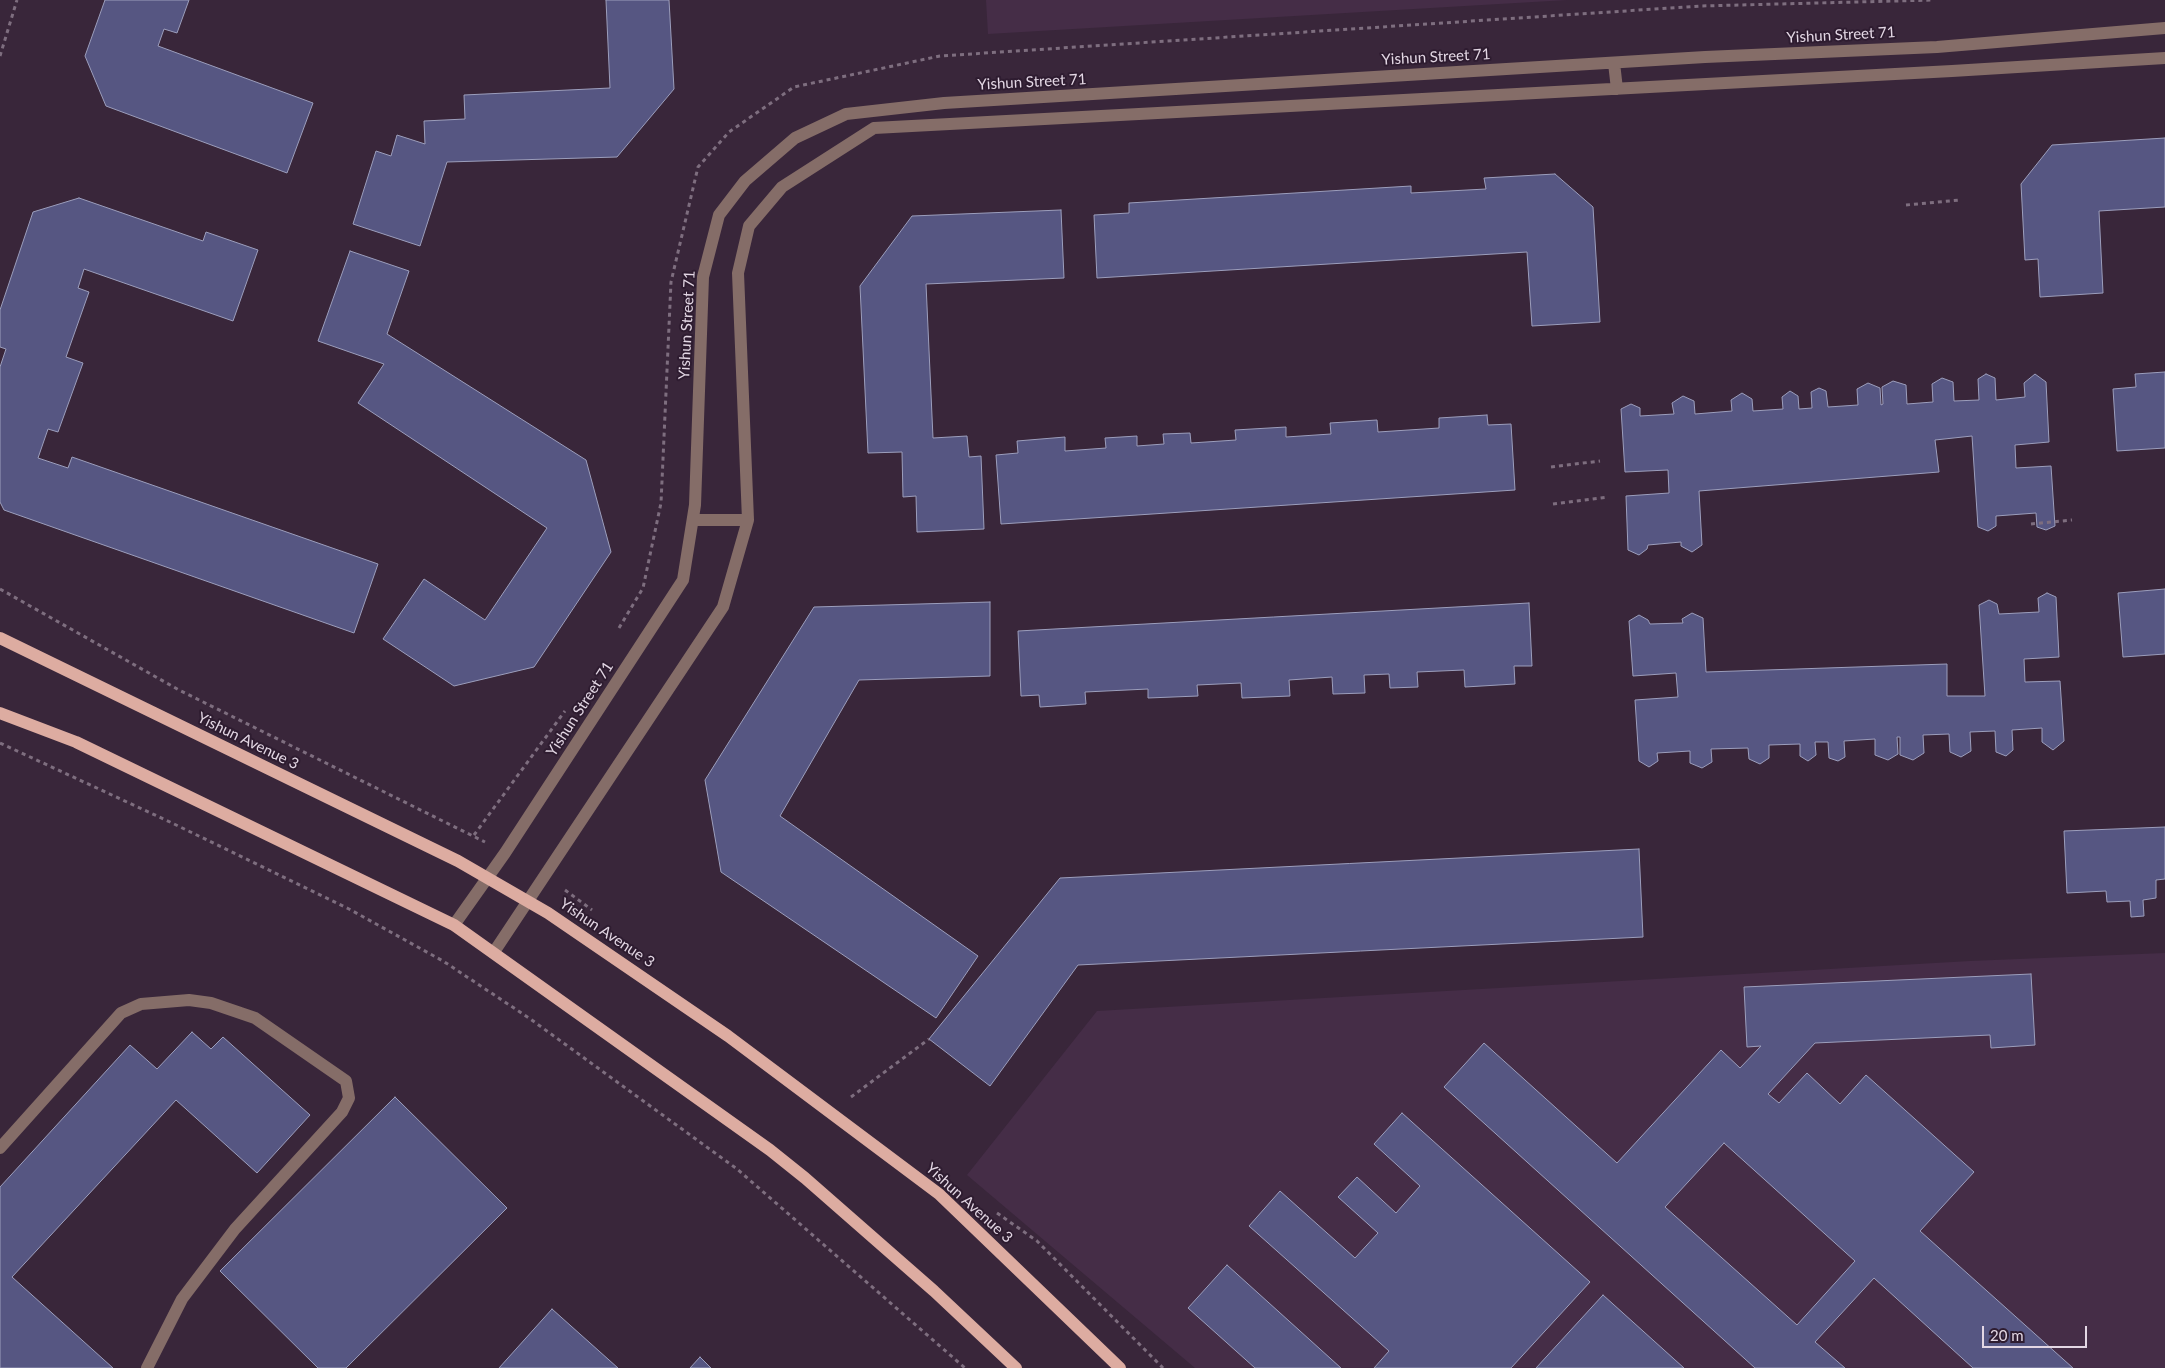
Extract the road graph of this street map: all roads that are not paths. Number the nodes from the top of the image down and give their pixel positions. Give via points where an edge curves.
1 (2165, 28) edge
2 (2165, 58) edge
3 (1614, 63) junction
4 (1617, 89) junction
5 (694, 520) junction
6 (748, 520) junction
7 (0, 638) edge
8 (0, 713) edge
9 (488, 878) junction
10 (528, 901) junction
11 (454, 925) junction
12 (494, 952) junction
13 (0, 1148) edge
14 (147, 1368) edge
15 (1016, 1368) edge
16 (1120, 1368) edge

1 - 3 street, Yishun Street 71 via 1937,46
2 - 4 street
3 - 4 street
3 - 5 street, Yishun Street 71 via 944,103 846,114 795,138 745,181 719,215 703,276
4 - 6 street via 874,128 782,187 749,226 738,272
5 - 6 street
5 - 9 street, Yishun Street 71 via 683,580
6 - 10 street via 723,607
7 - 9 main road, Yishun Avenue 3
8 - 11 main road via 76,742
9 - 10 main road, Yishun Avenue 3
9 - 11 street, Yishun Street 71
10 - 12 street
10 - 16 main road, Yishun Avenue 3 via 728,1036 940,1194
11 - 12 main road
12 - 15 main road via 777,1156 934,1291
13 - 14 street via 121,1013 141,1004 189,1000 211,1003 256,1018 346,1081 348,1098 342,1112 234,1229 182,1299

